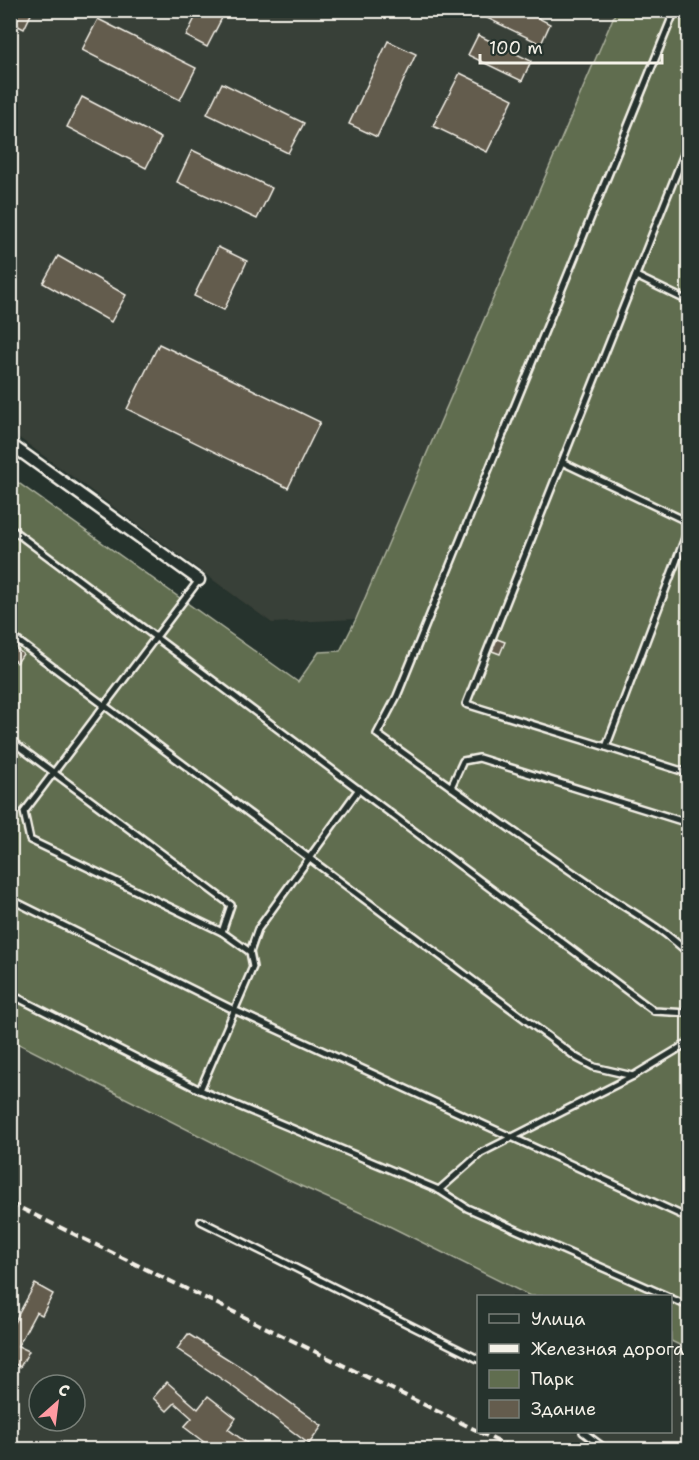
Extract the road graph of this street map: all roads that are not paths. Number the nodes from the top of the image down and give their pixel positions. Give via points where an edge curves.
1 (675, 10) edge
2 (688, 144) edge
3 (636, 276) junction
4 (688, 301) edge
5 (10, 444) edge
6 (562, 462) junction
7 (688, 522) edge
8 (10, 528) edge
9 (688, 530) edge
10 (199, 580) joint
11 (10, 634) edge
12 (156, 637) junction
13 (105, 705) junction
14 (10, 740) edge
15 (606, 747) junction
16 (53, 773) junction
17 (688, 773) edge
18 (451, 787) junction
19 (359, 789) junction
20 (688, 823) edge
21 (309, 858) junction
22 (10, 899) edge
23 (222, 932) junction
24 (250, 952) junction
25 (688, 953) edge
26 (10, 994) edge
27 (234, 1010) junction
28 (688, 1013) edge
29 (688, 1043) edge
30 (633, 1076) junction
31 (200, 1089) junction
32 (510, 1137) junction
33 (439, 1190) junction
34 (688, 1218) edge
35 (201, 1221) dead end
36 (664, 1295) edge
37 (672, 1298) edge
38 (688, 1306) edge
39 (477, 1359) edge
40 (586, 1433) edge
41 (607, 1449) edge

1 - 18 lane via 398,696 377,734
2 - 3 lane
3 - 4 lane
3 - 6 lane
5 - 10 street
6 - 7 lane
6 - 15 lane via 466,704
8 - 12 lane
9 - 15 lane
10 - 12 lane
11 - 13 lane
12 - 13 lane
12 - 19 lane
13 - 16 lane
13 - 21 lane
14 - 16 lane
15 - 17 lane
16 - 23 lane via 231,905
16 - 23 lane via 24,812 30,840
18 - 20 lane via 464,761 480,758
18 - 25 lane
19 - 21 lane
19 - 28 lane via 654,1011
21 - 24 lane via 258,929
21 - 30 lane via 577,1058 594,1067
22 - 27 lane
23 - 24 lane
24 - 27 lane via 253,967
26 - 31 lane
27 - 31 lane
27 - 32 lane
29 - 30 lane
30 - 32 lane
31 - 33 lane
32 - 33 lane via 481,1153
32 - 34 lane
33 - 36 lane via 467,1208
35 - 39 lane
37 - 38 lane
40 - 41 lane

